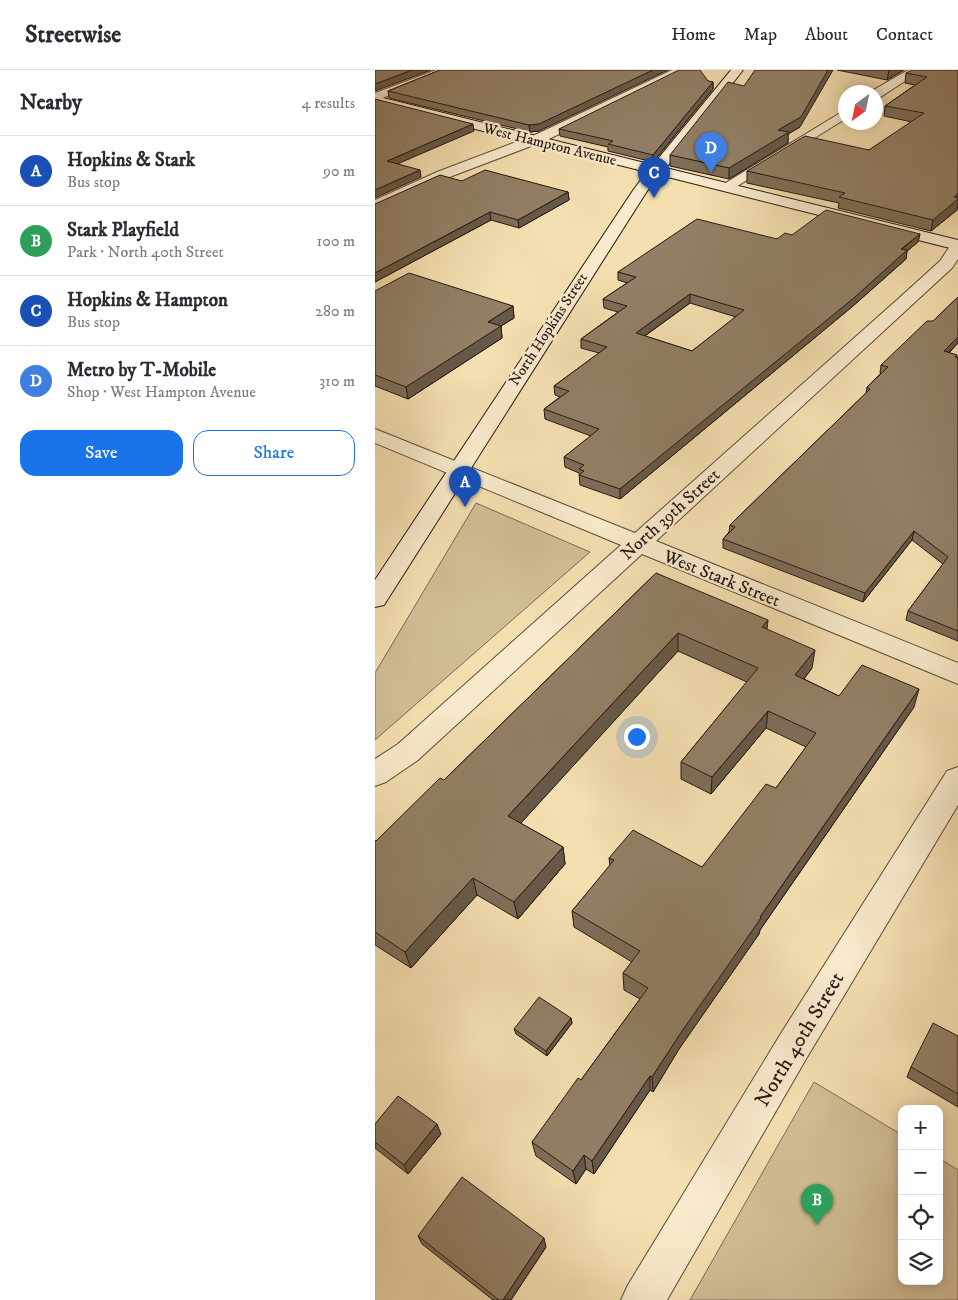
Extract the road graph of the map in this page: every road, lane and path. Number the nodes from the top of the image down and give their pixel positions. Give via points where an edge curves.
1 (682, 70) edge
2 (737, 70) edge
3 (916, 70) edge
4 (442, 72) edge
5 (883, 91) edge
6 (375, 99) edge
7 (375, 112) edge
8 (838, 118) edge
9 (534, 140) junction
10 (514, 148) junction
11 (651, 176) junction
12 (725, 187) junction
13 (375, 206) edge
14 (957, 250) edge
15 (375, 435) edge
16 (457, 469) junction
17 (637, 543) junction
18 (375, 599) edge
19 (958, 674) edge
20 (375, 774) edge
21 (958, 779) edge
22 (643, 1300) edge

1 - 9 street
2 - 11 street, North Hopkins Street
3 - 5 street
4 - 6 street
6 - 9 street, West Hampton Avenue
7 - 10 street, West Hampton Avenue
8 - 12 street
9 - 10 street
9 - 11 street, West Hampton Avenue
10 - 11 street, West Hampton Avenue
10 - 13 street via 442,175
11 - 12 street, West Hampton Avenue
11 - 14 street, West Hampton Avenue
11 - 16 street, North Hopkins Street
12 - 14 street, West Hampton Avenue
14 - 17 street, North 39th Street via 904,303
15 - 16 street, West Stark Street
16 - 17 street, West Stark Street
16 - 18 street, North Hopkins Street
17 - 19 street, West Stark Street
17 - 20 street, North 39th Street via 408,752
21 - 22 street, North 40th Street via 793,1047

